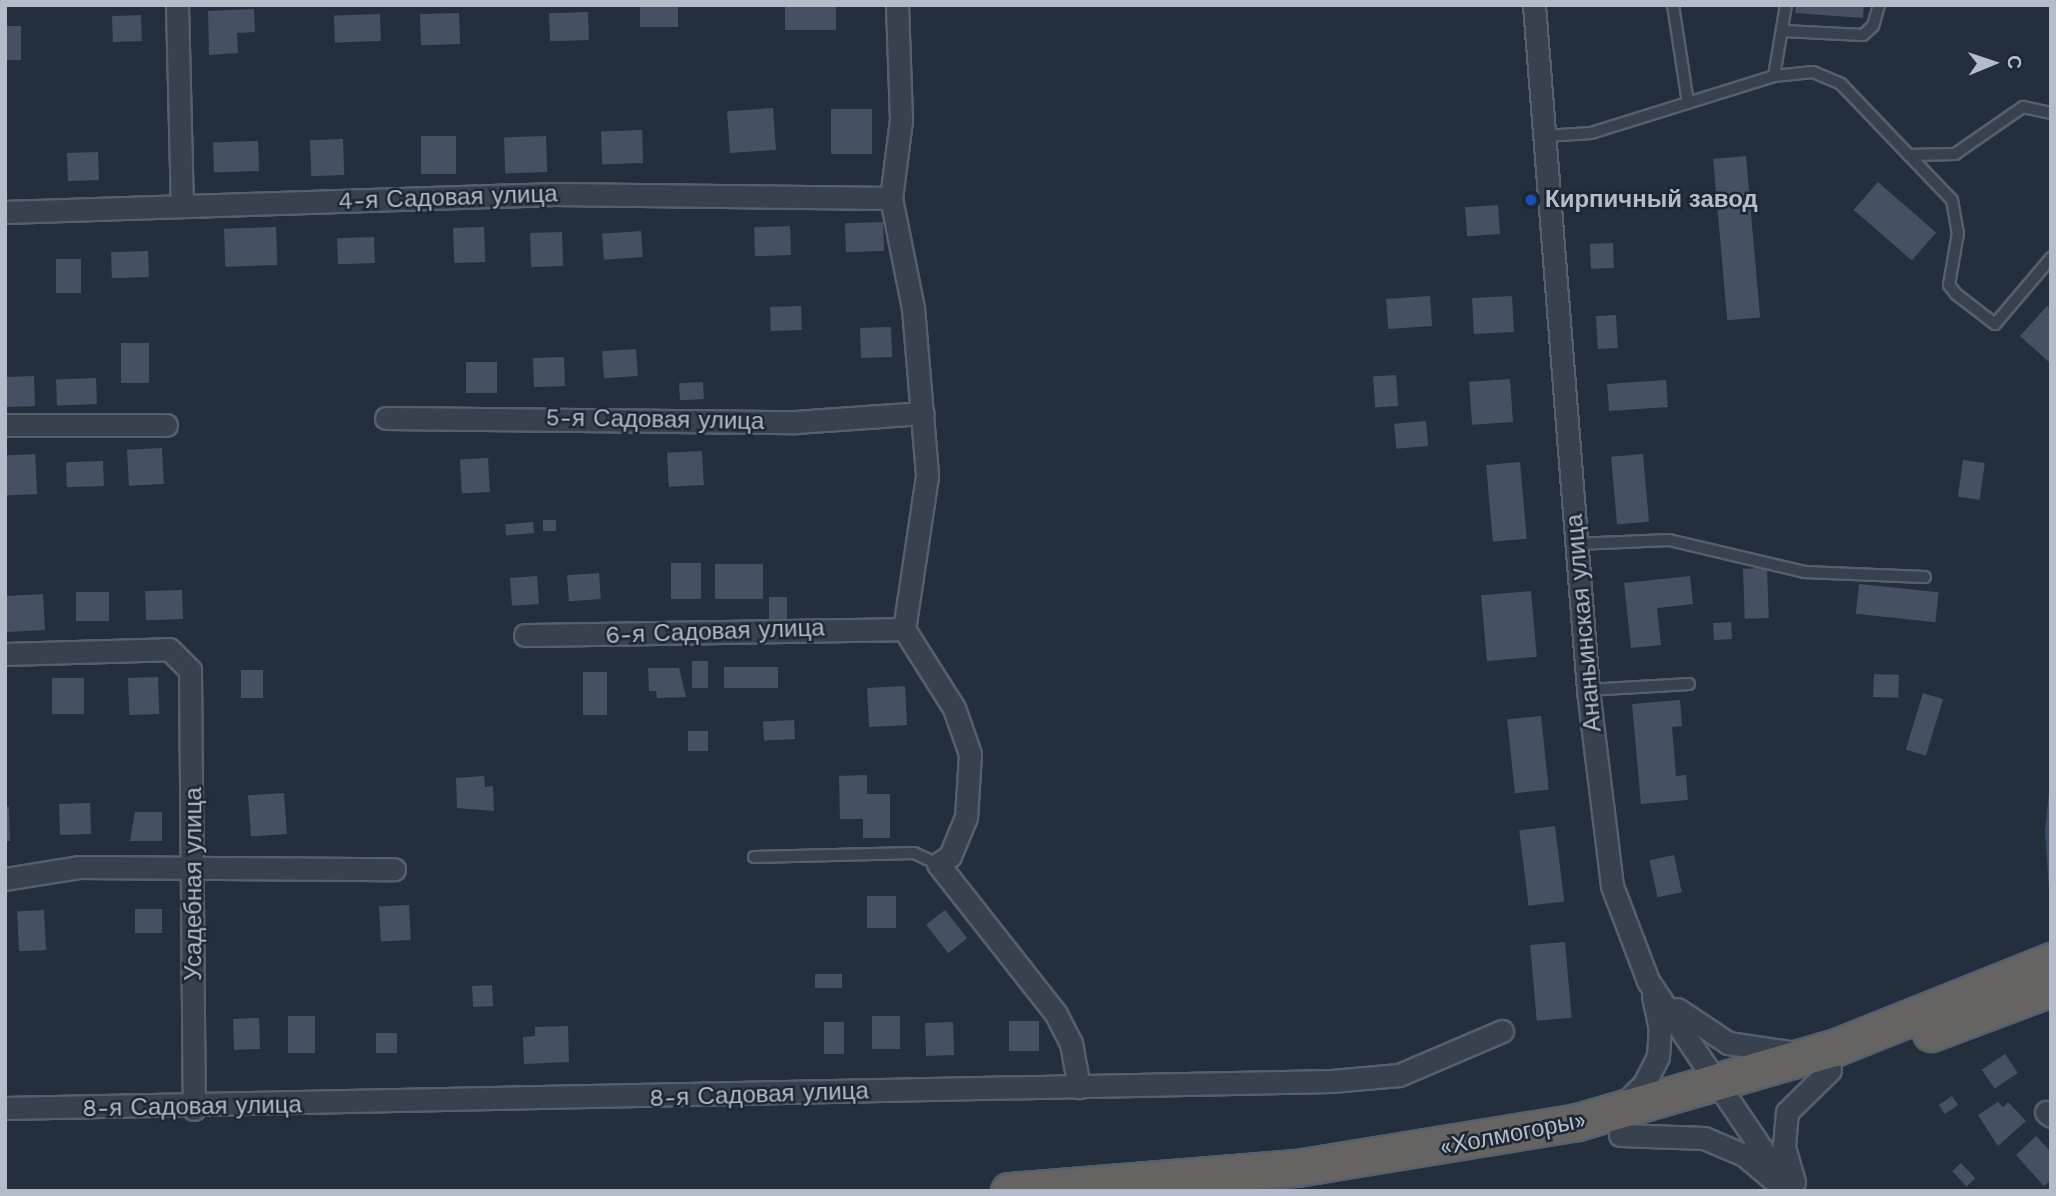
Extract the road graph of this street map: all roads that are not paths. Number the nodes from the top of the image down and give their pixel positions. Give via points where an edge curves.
1 (177, 5) edge
2 (897, 5) edge
3 (1534, 5) edge
4 (1673, 5) edge
5 (1786, 5) edge
6 (1879, 5) edge
7 (1784, 31) junction
8 (1774, 76) junction
9 (1688, 103) junction
10 (2051, 113) edge
11 (1545, 136) junction
12 (1909, 155) junction
13 (891, 198) junction
14 (182, 204) junction
15 (5, 212) edge
16 (2051, 258) edge
17 (923, 413) junction
18 (386, 418) dead end
19 (5, 425) edge
20 (166, 425) dead end
21 (1576, 544) junction
22 (1925, 578) dead end
23 (904, 629) junction
24 (525, 635) dead end
25 (5, 654) edge
26 (1689, 684) dead end
27 (1588, 690) junction
28 (754, 858) dead end
29 (938, 864) junction
30 (394, 869) dead end
31 (194, 872) junction
32 (5, 879) edge
33 (2051, 961) edge
34 (1648, 981) junction
35 (2051, 988) edge
36 (2001, 994) junction
37 (1502, 1031) dead end
38 (1832, 1059) junction
39 (1079, 1087) junction
40 (1725, 1093) junction
41 (5, 1108) edge
42 (194, 1109) junction
43 (1615, 1125) junction
44 (1009, 1191) edge
45 (1298, 1191) edge
46 (1784, 1191) edge
47 (1790, 1191) edge
48 (1797, 1191) edge

1 - 14 street
2 - 13 street via 901,120
3 - 11 street, Ананьинская улица
4 - 9 lane
5 - 7 lane
6 - 7 lane via 1873,26 1863,35
7 - 8 lane
8 - 9 lane
8 - 12 lane via 1829,76
9 - 11 lane via 1591,133
10 - 12 lane via 2023,107 1955,154
11 - 21 street, Ананьинская улица
12 - 16 lane via 1958,215 1949,285 1995,324
13 - 14 street, 4-я Садовая улица via 554,194
13 - 17 street via 909,283
14 - 15 street, 4-я Садовая улица
17 - 18 street, 5-я Садовая улица via 795,422
17 - 23 street via 926,476
19 - 20 street
21 - 22 lane via 1669,540 1804,572
21 - 27 street, Ананьинская улица
23 - 24 street, 6-я Садовая улица
23 - 29 street via 960,719 970,754 963,828 950,856
25 - 31 street, Усадебная улица via 169,649 184,660 191,683
26 - 27 lane
27 - 34 street, Ананьинская улица via 1612,886
28 - 29 lane via 914,853
29 - 39 street via 1056,1014 1071,1043
30 - 31 street
31 - 32 street via 61,868
31 - 42 street, Усадебная улица
33 - 36 highway
34 - 38 street via 1701,1031 1728,1043
34 - 40 street, Ананьинская улица
34 - 43 street via 1660,1029 1658,1056
35 - 36 highway
36 - 38 highway, «Холмогоры»
37 - 39 street, 8-я Садовая улица via 1422,1068 1376,1078
38 - 40 highway, «Холмогоры»
38 - 48 street via 1801,1092 1783,1123
39 - 42 street, 8-я Садовая улица
40 - 43 highway, «Холмогоры»
40 - 47 street, Ананьинская улица
41 - 42 street, 8-я Садовая улица
43 - 44 highway, «Холмогоры» via 1297,1168
43 - 45 highway, «Холмогоры» via 1418,1175
43 - 46 street via 1720,1143 1756,1163

